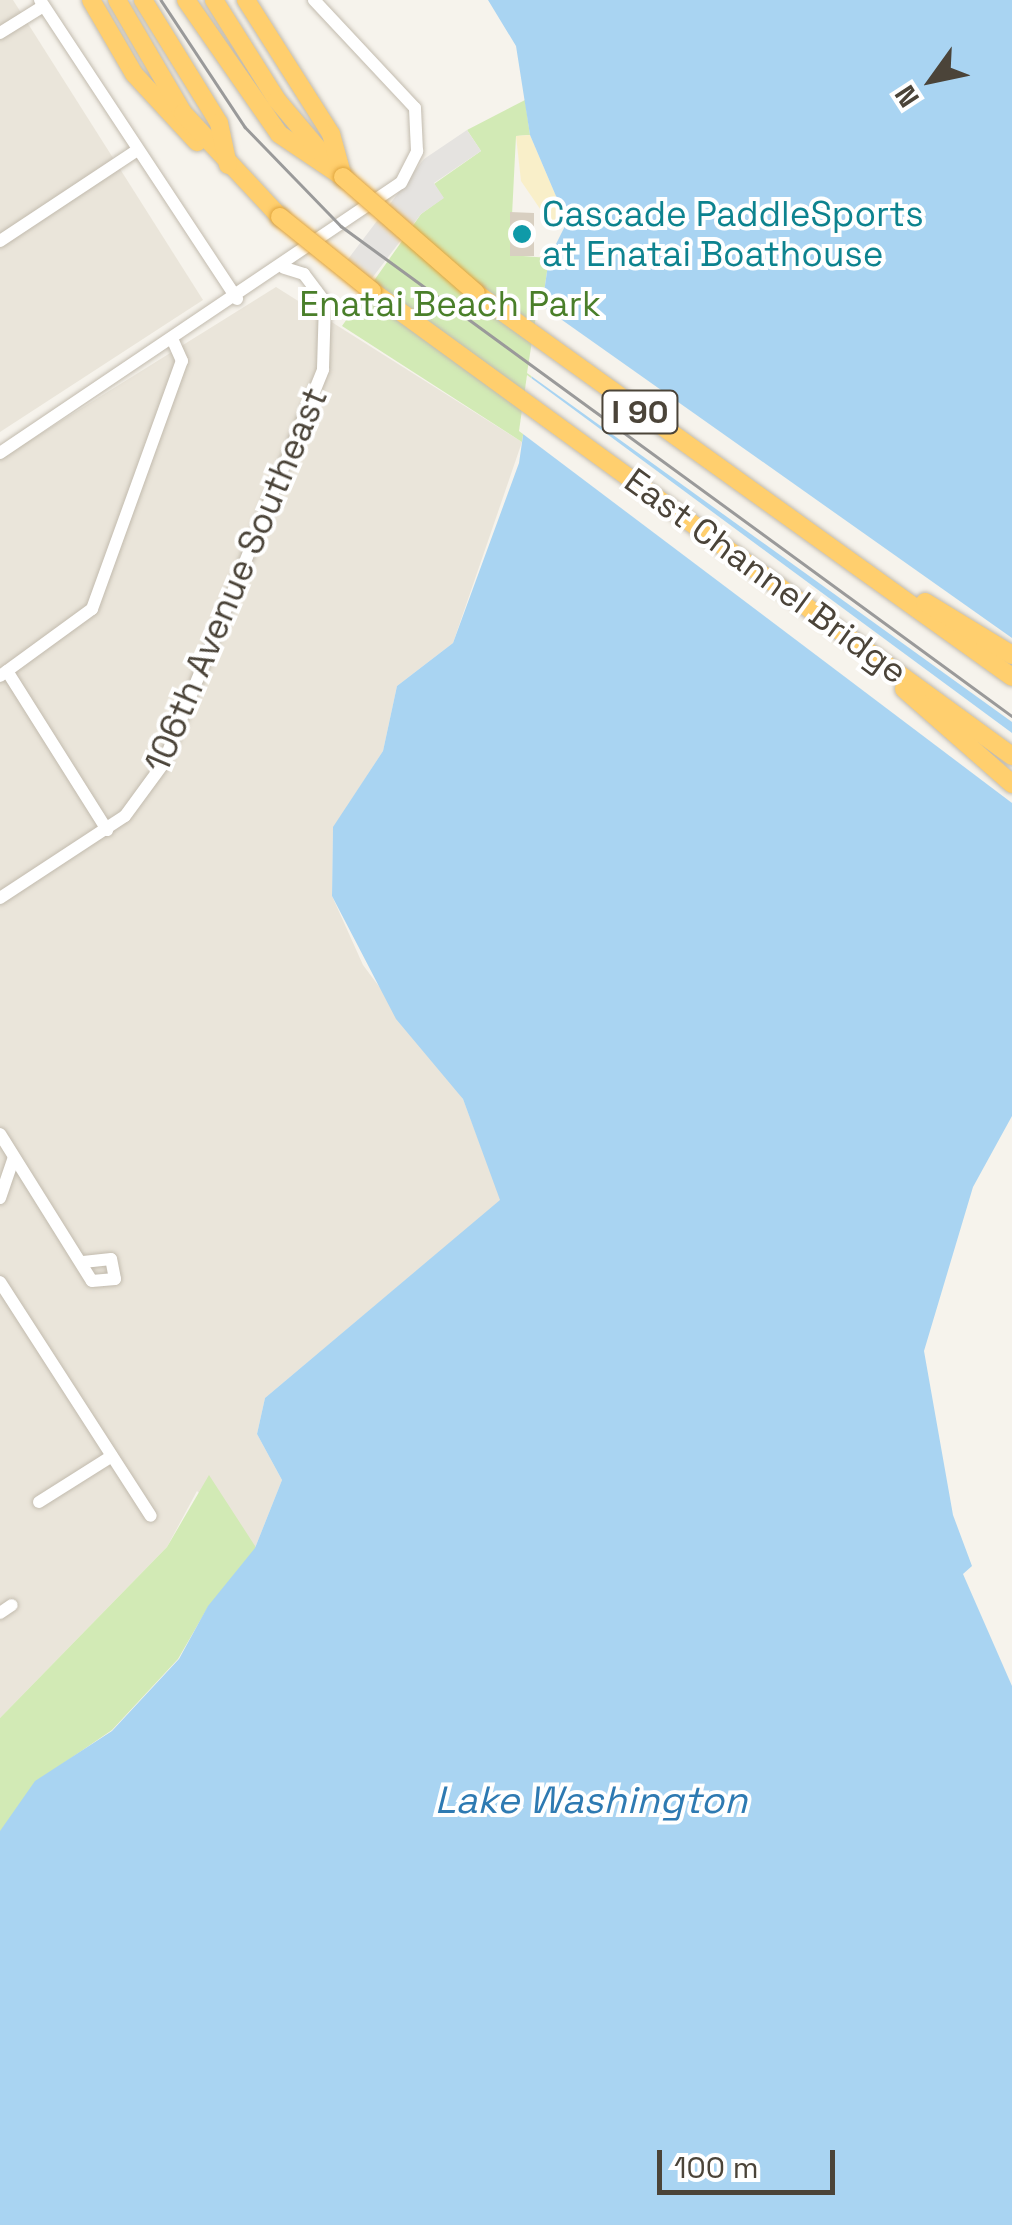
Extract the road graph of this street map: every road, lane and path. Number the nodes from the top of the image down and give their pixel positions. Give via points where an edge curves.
1 (90, 0) edge
2 (118, 0) edge
3 (143, 0) edge
4 (186, 0) edge
5 (214, 0) edge
6 (246, 0) edge
7 (314, 0) edge
8 (41, 4) edge
9 (0, 34) edge
10 (136, 151) junction
11 (228, 166) junction
12 (335, 167) junction
13 (0, 240) edge
14 (284, 268) junction
15 (237, 298) junction
16 (173, 341) junction
17 (0, 453) edge
18 (805, 530) junction
19 (836, 629) junction
20 (1012, 655) edge
21 (4, 674) edge
22 (1012, 677) edge
23 (1012, 756) edge
24 (1012, 784) edge
25 (107, 830) junction
26 (0, 898) edge
27 (0, 1134) edge
28 (14, 1157) junction
29 (0, 1198) edge
30 (83, 1262) dead end
31 (0, 1282) edge
32 (112, 1456) junction
33 (39, 1502) dead end
34 (151, 1516) dead end

1 - 11 highway via 170,122
2 - 11 highway, I 90 via 154,71
3 - 11 highway via 218,122
4 - 12 highway via 261,112
5 - 12 highway, I 90 via 277,100
6 - 12 highway
7 - 14 street via 410,98 419,134 411,168 388,196
8 - 9 street
8 - 10 street
10 - 13 street
10 - 15 street
11 - 19 highway, East Channel Bridge / I 90, bridge via 280,217
12 - 18 highway, East Channel Bridge / I 90, bridge via 468,286
14 - 15 street
14 - 25 street, 106th Avenue Southeast via 304,274 325,302 324,369 163,764
15 - 16 street
16 - 17 street
16 - 21 street via 182,361 92,609
18 - 20 highway
18 - 22 highway, East Channel Bridge / I 90
19 - 23 highway, East Channel Bridge / I 90
19 - 24 highway
21 - 25 street
25 - 26 street, 106th Avenue Southeast
27 - 28 street
28 - 29 street
28 - 30 street
31 - 32 street
32 - 33 street
32 - 34 street

